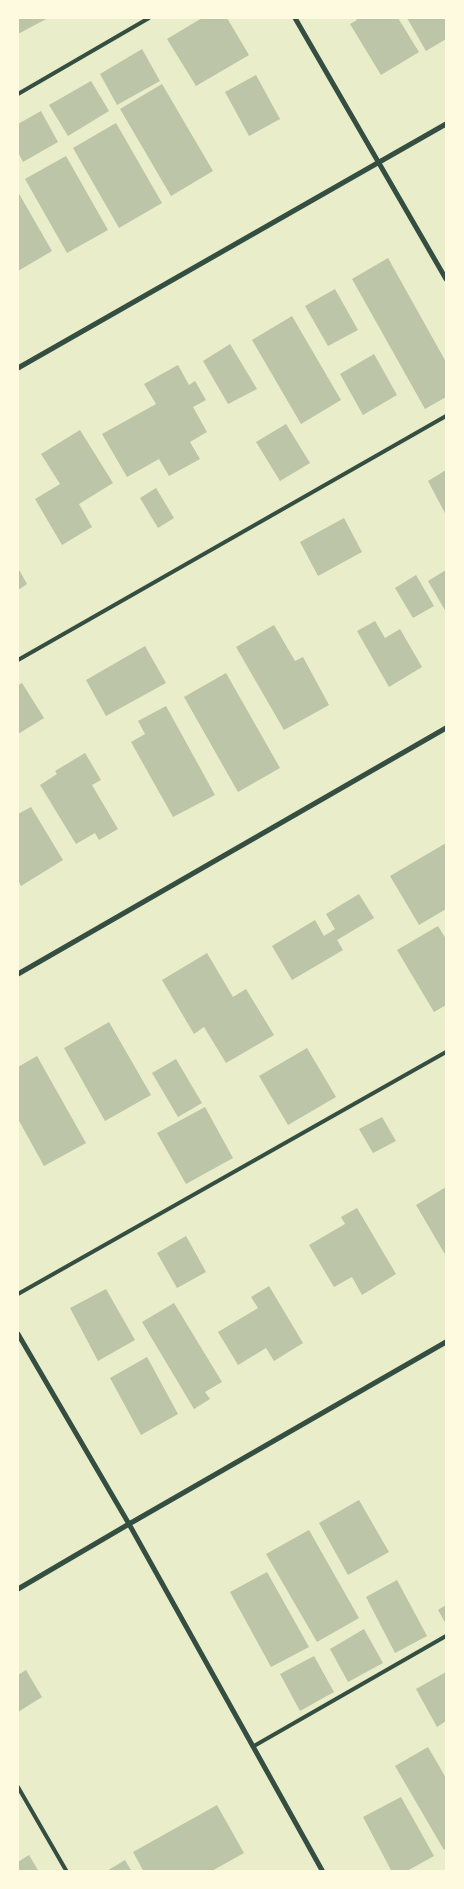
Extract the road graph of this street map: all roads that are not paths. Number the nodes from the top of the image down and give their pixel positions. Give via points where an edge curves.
1 (149, 18) edge
2 (295, 18) edge
3 (18, 94) edge
4 (446, 124) edge
5 (379, 163) junction
6 (446, 279) edge
7 (18, 368) edge
8 (446, 416) edge
9 (18, 660) edge
10 (446, 728) edge
11 (18, 974) edge
12 (446, 1052) edge
13 (18, 1294) edge
14 (18, 1334) edge
15 (446, 1342) edge
16 (129, 1524) junction
17 (18, 1589) edge
18 (446, 1636) edge
19 (254, 1746) junction
20 (18, 1786) edge
21 (66, 1872) edge
22 (323, 1872) edge

1 - 3 lane
2 - 5 street
4 - 5 street
5 - 6 street
5 - 7 street
8 - 9 lane
10 - 11 street
12 - 13 lane
14 - 16 street
15 - 16 street
16 - 17 street
16 - 19 street
18 - 19 lane
19 - 22 street
20 - 21 lane

